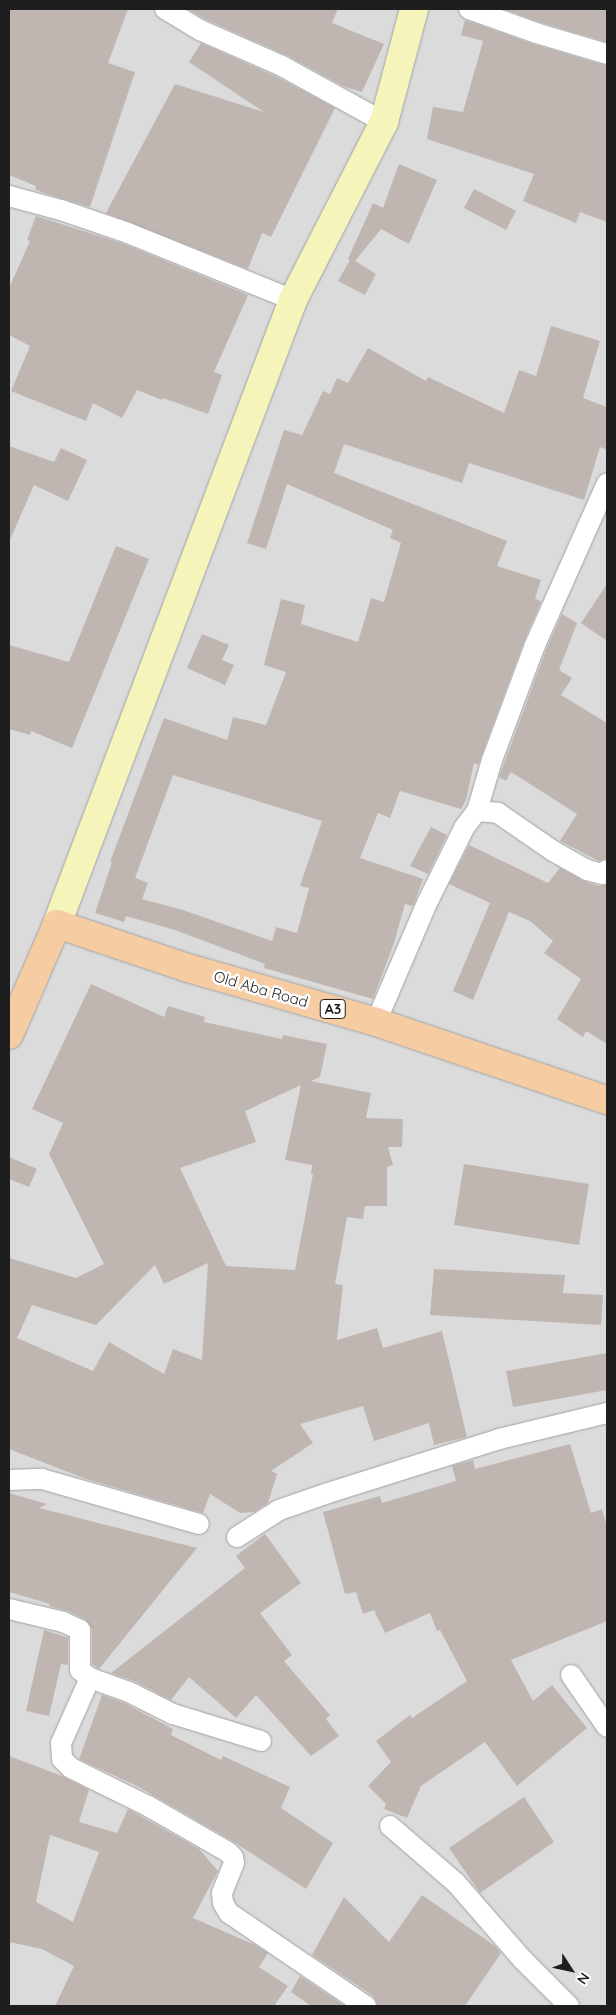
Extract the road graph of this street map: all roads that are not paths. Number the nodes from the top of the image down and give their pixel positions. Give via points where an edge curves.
1 (165, 9) edge
2 (414, 9) edge
3 (469, 9) edge
4 (607, 54) edge
5 (384, 122) junction
6 (9, 196) edge
7 (293, 300) junction
8 (607, 484) edge
9 (477, 811) junction
10 (607, 870) edge
11 (58, 924) junction
12 (376, 1022) junction
13 (9, 1035) edge
14 (607, 1100) edge
15 (607, 1413) edge
16 (9, 1480) edge
17 (199, 1524) dead end
18 (237, 1537) dead end
19 (9, 1609) edge
20 (571, 1675) dead end
21 (90, 1678) junction
22 (607, 1727) edge
23 (261, 1741) dead end
24 (390, 1826) dead end
25 (366, 2006) edge
26 (569, 2006) edge

1 - 5 street via 200,30 282,66
2 - 5 street
3 - 4 street
5 - 7 street
6 - 7 street via 128,233
7 - 11 street
8 - 9 street via 535,645 492,760
9 - 10 street via 498,813 587,870 602,874
9 - 12 street via 464,828 427,904
11 - 12 main road, Old Aba Road / A3 via 188,968
11 - 13 main road
12 - 14 main road, Old Aba Road / A3
15 - 18 street via 499,1439 328,1493 280,1510
16 - 17 street via 42,1479
19 - 21 street via 63,1622 80,1630 80,1670
20 - 22 street
21 - 23 street via 129,1692 173,1714
21 - 25 street via 61,1743 62,1759 71,1768 148,1806 228,1852 234,1863 222,1893 229,1913
24 - 26 street via 456,1883 523,1960

